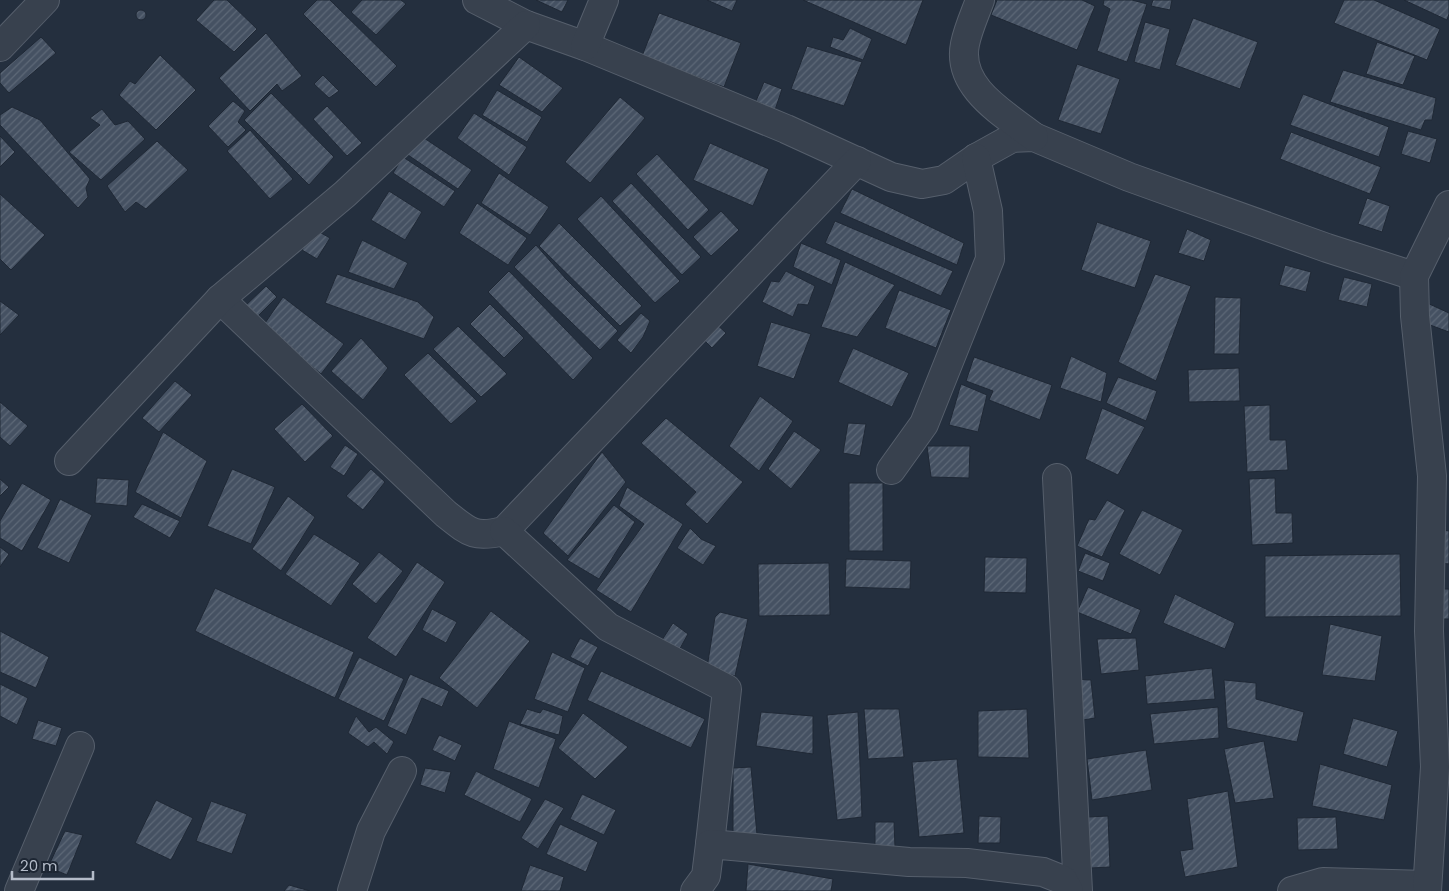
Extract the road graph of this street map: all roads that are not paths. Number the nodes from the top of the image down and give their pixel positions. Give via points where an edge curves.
1 (45, 0) edge
2 (477, 0) edge
3 (604, 0) edge
4 (980, 0) edge
5 (526, 25) junction
6 (585, 46) junction
7 (0, 47) edge
8 (1034, 137) junction
9 (976, 158) junction
10 (857, 161) junction
11 (1449, 205) edge
12 (1414, 276) junction
13 (220, 300) junction
14 (68, 461) dead end
15 (891, 470) dead end
16 (1057, 478) dead end
17 (504, 531) junction
18 (80, 746) dead end
19 (402, 771) dead end
20 (710, 844) junction
21 (1427, 888) edge
22 (19, 891) edge
23 (352, 891) edge
24 (695, 891) edge
25 (1070, 891) edge
26 (1078, 891) edge
27 (1292, 891) edge

1 - 7 street
2 - 5 street
3 - 6 street
4 - 8 street via 965,44 964,66 975,88
5 - 6 street
5 - 13 street via 345,194
6 - 10 street
8 - 9 street via 1012,138
8 - 12 street via 1129,177
9 - 10 street via 944,180 922,184 891,177
9 - 15 street via 988,211 990,259 924,424
10 - 17 street
11 - 12 street
12 - 21 street via 1415,316 1432,476 1429,631 1434,767
13 - 14 street
13 - 17 street via 453,520 468,531 485,536
16 - 26 street
17 - 20 street via 608,627 727,689
18 - 22 street
19 - 23 street via 371,830
20 - 24 street via 706,876
20 - 25 street via 909,862 966,862 1043,872 1063,880
21 - 27 street via 1323,882

